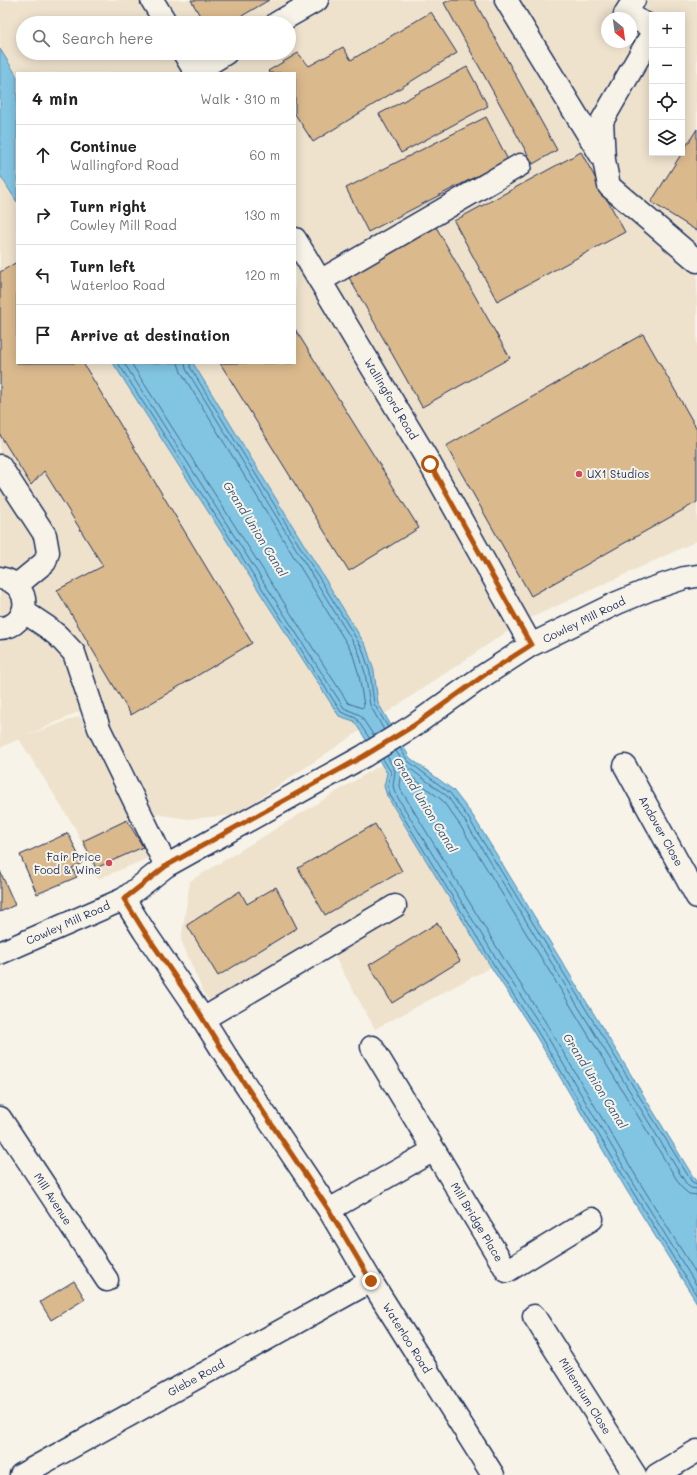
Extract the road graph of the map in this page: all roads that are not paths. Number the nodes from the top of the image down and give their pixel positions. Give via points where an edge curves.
1 (152, 0) edge
2 (316, 0) edge
3 (506, 0) edge
4 (634, 0) edge
5 (162, 16) edge
6 (289, 16) edge
7 (649, 26) edge
8 (649, 39) edge
9 (188, 60) edge
10 (215, 60) edge
11 (195, 72) edge
12 (604, 160) junction
13 (520, 165) dead end
14 (296, 241) edge
15 (697, 261) edge
16 (320, 281) junction
17 (0, 466) edge
18 (697, 576) edge
19 (9, 581) edge
20 (23, 611) junction
21 (0, 628) edge
22 (531, 645) junction
23 (625, 766) dead end
24 (166, 866) junction
25 (697, 897) edge
26 (124, 899) junction
27 (395, 906) dead end
28 (0, 953) edge
29 (203, 1019) junction
30 (372, 1047) dead end
31 (0, 1118) edge
32 (434, 1150) junction
33 (329, 1210) junction
34 (592, 1219) dead end
35 (106, 1280) dead end
36 (371, 1281) junction
37 (534, 1316) dead end
38 (697, 1451) edge
39 (21, 1475) edge
40 (492, 1475) edge
41 (635, 1475) edge
42 (657, 1475) edge

1 - 5 street
2 - 6 street
3 - 12 street
4 - 7 street via 625,14
8 - 12 street via 602,121
9 - 11 street
10 - 11 street
12 - 15 street via 609,186
13 - 16 street
14 - 16 street, Wallingford Road
16 - 22 street, Wallingford Road via 430,464
17 - 19 street via 45,535 48,552 45,562
18 - 22 street, Cowley Mill Road via 651,588
19 - 20 street via 22,592
20 - 21 street via 15,623
20 - 24 street via 53,631 74,653 99,728
22 - 24 street, Cowley Mill Road via 413,726 364,756
23 - 25 street, Andover Close
24 - 26 street, Cowley Mill Road
26 - 28 street, Cowley Mill Road
26 - 29 street, Waterloo Road
27 - 29 street
29 - 33 street, Waterloo Road
30 - 32 street, Mill Bridge Place
31 - 35 street, Mill Avenue
32 - 33 street
32 - 34 street, Mill Bridge Place via 507,1271
33 - 36 street, Waterloo Road
36 - 39 street, Glebe Road
36 - 40 street, Waterloo Road
37 - 41 street, Millennium Close
38 - 42 street

